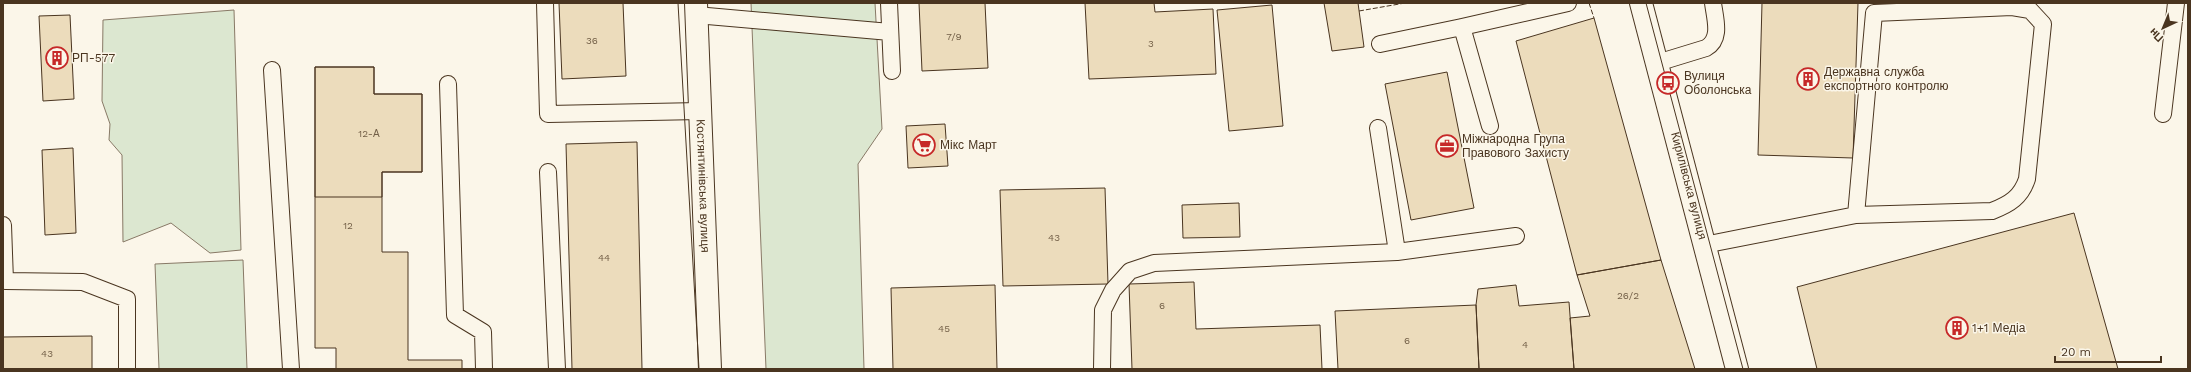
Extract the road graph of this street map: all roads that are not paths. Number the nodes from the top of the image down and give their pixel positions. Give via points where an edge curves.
1 (545, 3) edge
2 (889, 3) edge
3 (1568, 3) edge
4 (1641, 3) edge
5 (1713, 3) edge
6 (2176, 3) edge
7 (696, 9) edge
8 (1462, 27) junction
9 (890, 32) junction
10 (1380, 44) dead end
11 (1657, 63) junction
12 (272, 70) dead end
13 (892, 71) dead end
14 (448, 84) dead end
15 (700, 111) junction
16 (2164, 114) dead end
17 (1490, 126) dead end
18 (1378, 128) dead end
19 (548, 172) dead end
20 (1856, 215) junction
21 (3, 225) edge
22 (1516, 236) dead end
23 (1704, 245) junction
24 (1397, 252) junction
25 (128, 369) edge
26 (291, 369) edge
27 (484, 369) edge
28 (557, 369) edge
29 (710, 369) edge
30 (1102, 369) edge
31 (1737, 369) edge

1 - 15 lane via 548,114
2 - 9 lane
3 - 8 lane
4 - 11 street, Кирилівська вулиця
5 - 11 lane via 1717,37 1712,44
6 - 16 lane
7 - 9 lane
7 - 15 street, Костянтинівська вулиця
8 - 10 lane
8 - 17 lane
9 - 13 lane
11 - 23 street, Кирилівська вулиця
12 - 26 lane
14 - 27 lane via 455,315 483,332
15 - 29 street, Костянтинівська вулиця
18 - 24 lane
19 - 28 lane
20 - 20 lane via 1874,13 2012,7 2030,10 2044,24 2027,179 2023,190 2010,204 1992,211
20 - 23 lane
21 - 25 lane via 5,282 83,282 127,299
22 - 24 lane
23 - 31 street, Кирилівська вулиця
24 - 30 lane via 1154,263 1130,271 1113,290 1103,310

